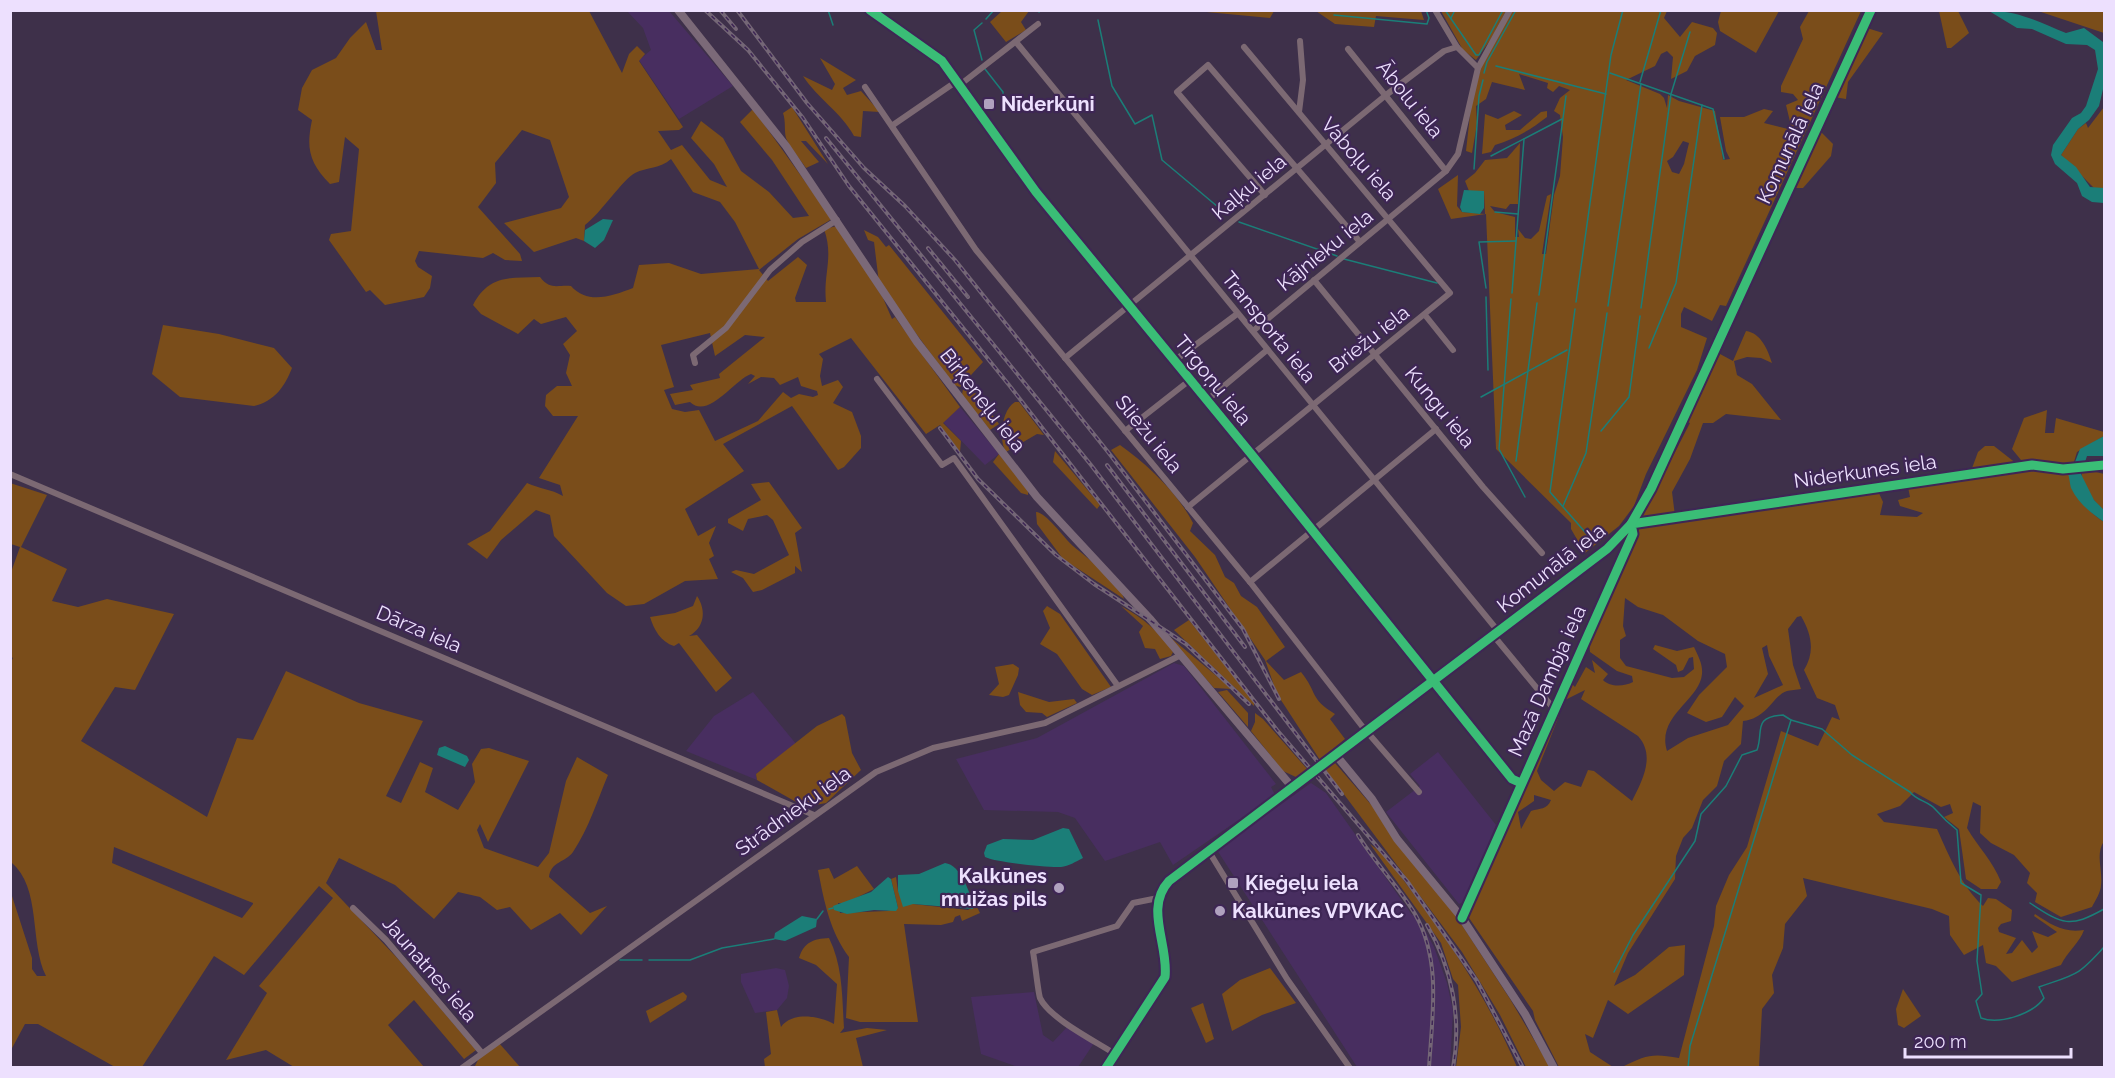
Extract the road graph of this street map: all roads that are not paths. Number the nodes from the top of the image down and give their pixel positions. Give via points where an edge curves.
1 (678, 10) edge
2 (870, 10) edge
3 (1436, 10) edge
4 (1510, 10) edge
5 (1871, 10) edge
6 (1038, 24) dead end
7 (1300, 41) dead end
8 (1016, 42) junction
9 (1244, 47) dead end
10 (1457, 47) junction
11 (1348, 49) dead end
12 (1478, 68) junction
13 (959, 82) junction
14 (865, 87) dead end
15 (1386, 95) junction
16 (1299, 112) junction
17 (893, 125) junction
18 (1325, 146) junction
19 (1297, 168) junction
20 (1446, 171) junction
21 (1264, 195) junction
22 (1389, 219) junction
23 (837, 220) junction
24 (1360, 242) junction
25 (1191, 256) junction
26 (1314, 280) junction
27 (1450, 293) joint
28 (1130, 306) junction
29 (1237, 314) junction
30 (1425, 315) junction
31 (1253, 331) junction
32 (1267, 350) junction
33 (1453, 350) dead end
34 (1376, 354) junction
35 (1065, 358) junction
36 (1174, 361) junction
37 (695, 363) dead end
38 (877, 379) dead end
39 (1190, 380) junction
40 (1206, 400) junction
41 (1311, 405) junction
42 (1437, 429) junction
43 (1125, 431) junction
44 (1252, 455) junction
45 (2104, 465) edge
46 (10, 474) edge
47 (1375, 479) junction
48 (1188, 507) junction
49 (1631, 524) junction
50 (1312, 530) junction
51 (1542, 553) dead end
52 (1250, 582) junction
53 (1496, 633) junction
54 (1181, 655) junction
55 (1434, 680) junction
56 (1118, 686) junction
57 (1554, 709) junction
58 (1368, 730) junction
59 (1335, 754) junction
60 (1521, 783) junction
61 (1292, 787) junction
62 (1419, 792) dead end
63 (814, 815) junction
64 (1208, 850) junction
65 (1158, 898) junction
66 (352, 908) dead end
67 (1462, 918) junction
68 (482, 1053) junction
69 (1115, 1053) junction
70 (464, 1067) edge
71 (1106, 1068) edge
72 (1350, 1068) edge
73 (1554, 1068) edge

1 - 23 main road, Birķeneļu iela via 786,146
2 - 13 street, Tirgoņu iela via 942,61
3 - 10 street
4 - 12 street
5 - 49 street, Komunālā iela via 1651,489
6 - 8 street
7 - 16 street via 1303,80
8 - 13 street
8 - 25 street, Transporta iela
9 - 16 street, Vaboļu iela
10 - 12 street
10 - 15 street, Kaļķu iela via 1444,51
11 - 15 street, Ābolu iela
12 - 20 street via 1458,154
13 - 17 street
13 - 28 street, Tirgoņu iela via 1036,192
14 - 17 street, Sliežu iela
15 - 18 street, Kaļķu iela
15 - 20 street, Ābolu iela
16 - 18 street, Vaboļu iela
17 - 35 street, Sliežu iela via 976,250
18 - 19 street, Kaļķu iela
18 - 22 street, Vaboļu iela
19 - 21 street, Kaļķu iela
19 - 21 street via 1208,65 1177,92
19 - 24 street
20 - 22 street, Kājnieku iela
21 - 25 street, Kaļķu iela
22 - 24 street, Kājnieku iela
22 - 27 street, Vaboļu iela
23 - 37 street via 802,242 770,270 726,328 693,355
23 - 54 main road, Birķeneļu iela via 916,342 1037,497
24 - 26 street, Kājnieku iela
25 - 28 street, Kaļķu iela
25 - 29 street, Transporta iela
26 - 31 street, Kājnieku iela
26 - 34 street, Kungu iela
27 - 30 street, Briežu iela
28 - 35 street, Kaļķu iela
28 - 36 street, Tirgoņu iela
29 - 31 street, Transporta iela
29 - 36 street
30 - 33 street
30 - 34 street, Briežu iela
31 - 32 street, Transporta iela
32 - 40 street
32 - 41 street, Transporta iela
34 - 41 street, Briežu iela
34 - 42 street, Kungu iela
35 - 43 street, Sliežu iela
36 - 39 street, Tirgoņu iela
38 - 56 street via 942,465 954,458
39 - 40 street, Tirgoņu iela
39 - 43 street
40 - 44 street, Tirgoņu iela
41 - 44 street, Briežu iela
41 - 47 street, Transporta iela
42 - 47 street
42 - 51 street, Kungu iela via 1483,488
43 - 48 street, Sliežu iela
44 - 48 street, Briežu iela
44 - 50 street, Tirgoņu iela
45 - 49 street, Niderkunes iela via 2064,469 2032,465
46 - 63 street, Dārza iela
47 - 50 street
47 - 53 street, Transporta iela
48 - 52 street, Sliežu iela
49 - 53 street, Komunālā iela via 1607,549
49 - 57 street, Mazā Dambja iela via 1633,534
50 - 52 street
50 - 55 street, Tirgoņu iela
52 - 58 street, Sliežu iela
53 - 55 street, Komunālā iela
53 - 57 street, Transporta iela
54 - 56 street, Strādnieku iela
54 - 61 main road, Birķeneļu iela
55 - 58 street, Komunālā iela
55 - 60 street, Tirgoņu iela via 1512,779
56 - 63 street, Strādnieku iela via 1045,723 933,748 906,758 876,772
57 - 60 street, Mazā Dambja iela
58 - 59 street, Komunālā iela
58 - 62 street, Sliežu iela
59 - 61 street, Komunālā iela
59 - 67 main road via 1397,839
60 - 67 street, Mazā Dambja iela
61 - 64 main road, Komunālā iela
63 - 68 street, Strādnieku iela
64 - 65 main road, Komunālā iela via 1169,881
64 - 72 street via 1287,979
65 - 69 main road via 1157,914 1167,960 1165,977
65 - 69 street via 1133,903 1117,926 1033,952 1039,995 1046,1008
66 - 68 street, Jaunatnes iela via 386,940
67 - 73 main road via 1525,1014
68 - 70 street, Strādnieku iela
69 - 71 main road

